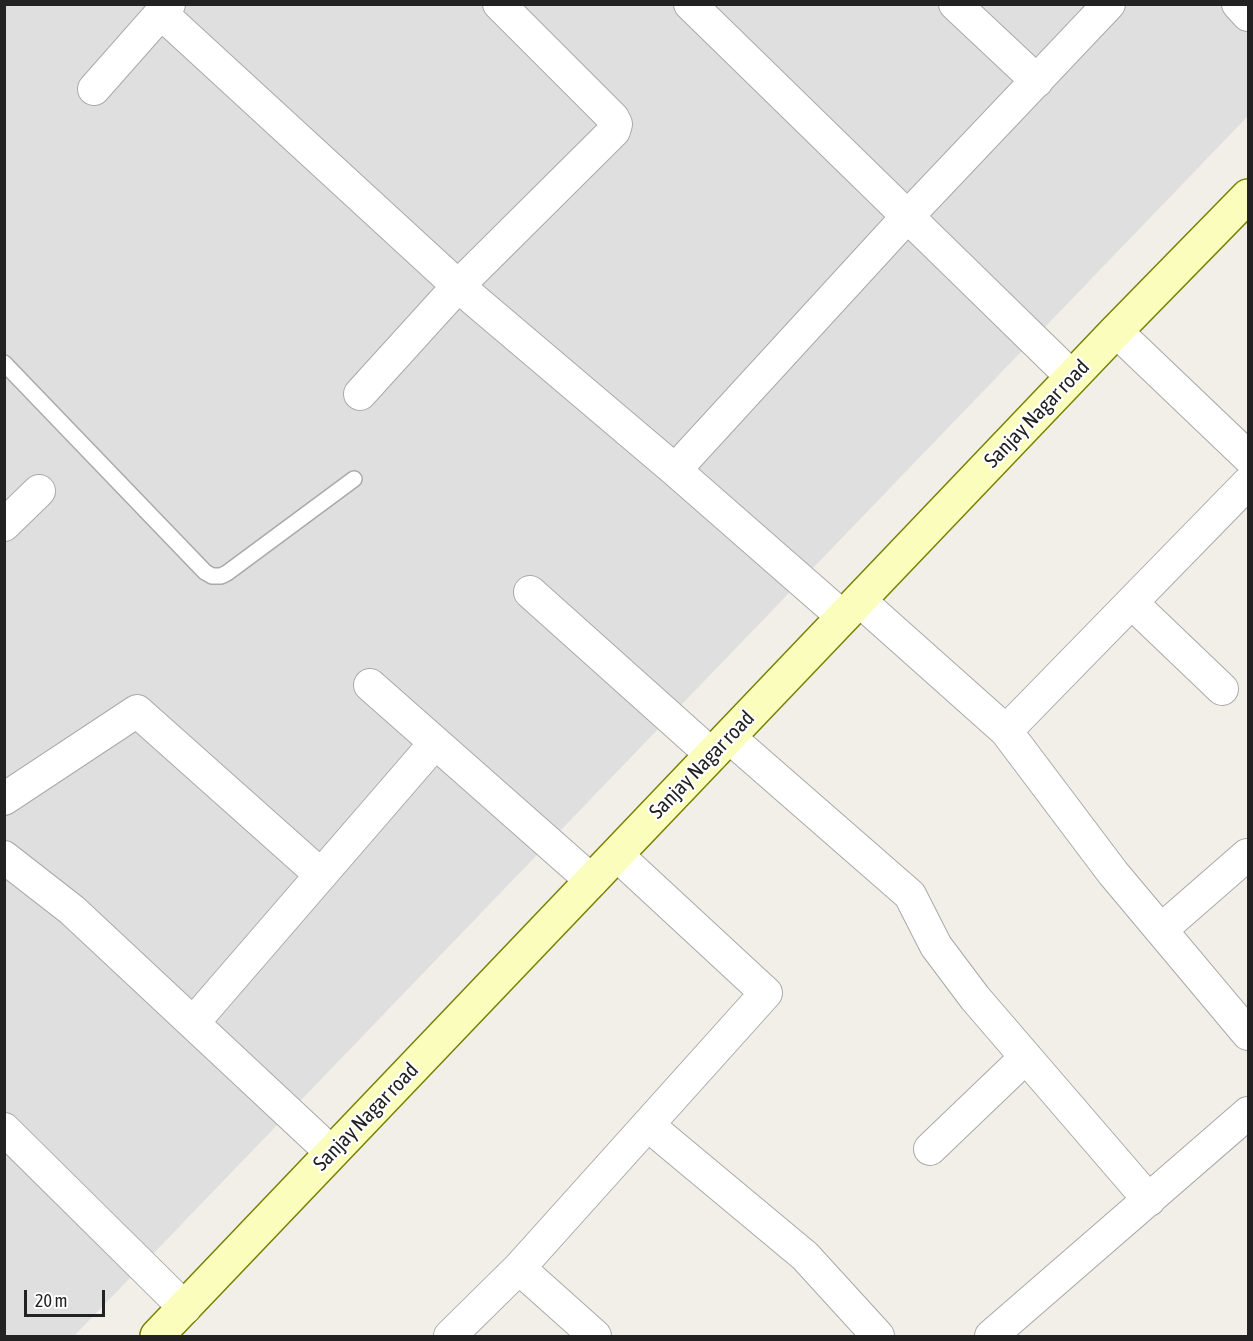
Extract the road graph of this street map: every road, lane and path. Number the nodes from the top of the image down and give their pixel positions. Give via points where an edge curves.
1 (499, 4) edge
2 (690, 4) edge
3 (955, 4) edge
4 (1110, 4) edge
5 (1238, 4) edge
6 (165, 9) edge
7 (1248, 15) edge
8 (1036, 81) junction
9 (94, 89) dead end
10 (1243, 212) edge
11 (907, 217) junction
12 (458, 286) junction
13 (1116, 331) junction
14 (4, 363) edge
15 (1072, 378) junction
16 (360, 394) dead end
17 (1248, 457) edge
18 (675, 470) junction
19 (354, 479) dead end
20 (1248, 483) edge
21 (39, 491) dead end
22 (4, 525) edge
23 (530, 592) dead end
24 (1132, 603) junction
25 (851, 609) junction
26 (370, 685) dead end
27 (1222, 689) dead end
28 (1006, 731) junction
29 (435, 743) junction
30 (721, 746) junction
31 (4, 799) edge
32 (617, 855) junction
33 (1247, 855) edge
34 (4, 857) edge
35 (321, 875) junction
36 (591, 881) junction
37 (1161, 930) junction
38 (193, 1023) junction
39 (1248, 1034) edge
40 (1026, 1057) junction
41 (1248, 1113) edge
42 (649, 1126) junction
43 (4, 1129) edge
44 (930, 1149) dead end
45 (332, 1153) junction
46 (1149, 1200) junction
47 (519, 1268) junction
48 (185, 1308) junction
49 (157, 1336) edge
50 (450, 1336) edge
51 (595, 1336) edge
52 (878, 1336) edge
53 (991, 1336) edge

1 - 12 street via 616,124 614,131
2 - 11 street
3 - 8 street
4 - 8 street
5 - 7 street
6 - 9 street
6 - 12 street
8 - 11 street
10 - 13 street, Sanjay Nagar road
11 - 15 street
11 - 18 street
12 - 16 street
12 - 18 street
13 - 15 street, Sanjay Nagar road
13 - 17 street
14 - 19 lane via 212,576 227,573
15 - 25 street, Sanjay Nagar road
18 - 25 street
20 - 24 street
21 - 22 street
23 - 30 street
24 - 27 street
24 - 28 street
25 - 28 street
25 - 30 street, Sanjay Nagar road
26 - 29 street
28 - 37 street
29 - 35 street
29 - 36 street
30 - 32 street, Sanjay Nagar road
30 - 40 street via 910,896 936,946
31 - 35 street via 137,711
32 - 36 street, Sanjay Nagar road
32 - 42 street via 766,993
33 - 37 street
34 - 38 street via 72,910
35 - 38 street
36 - 45 street, Sanjay Nagar road
37 - 39 street
38 - 45 street
40 - 44 street
40 - 46 street
41 - 46 street
42 - 47 street
42 - 52 street via 805,1256
43 - 48 street
45 - 48 street, Sanjay Nagar road
46 - 53 street
47 - 50 street
47 - 51 street
48 - 49 street, Sanjay Nagar road

